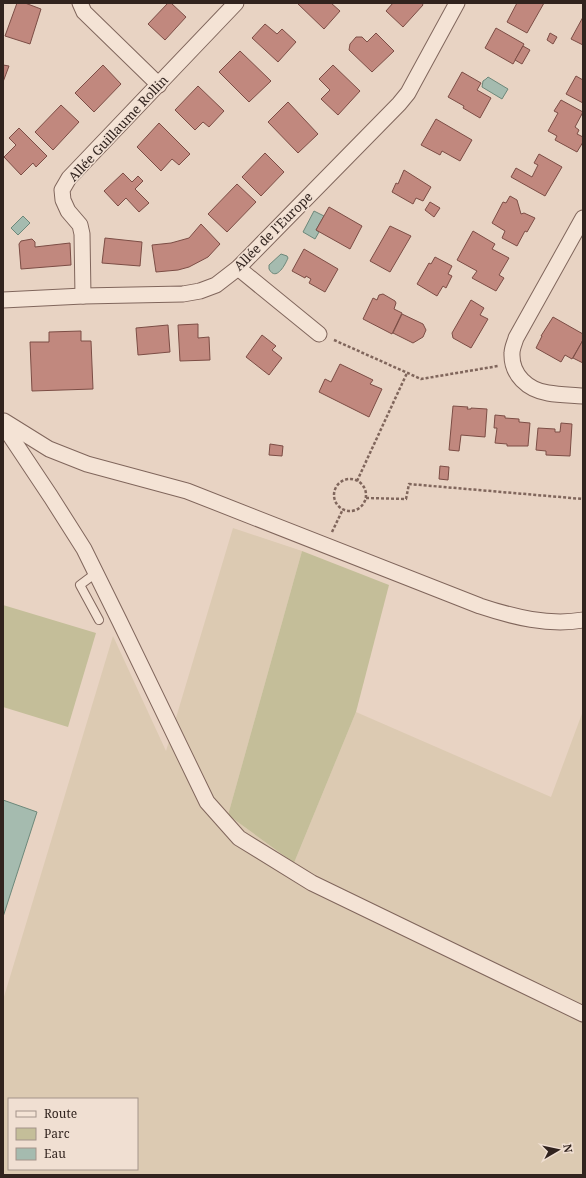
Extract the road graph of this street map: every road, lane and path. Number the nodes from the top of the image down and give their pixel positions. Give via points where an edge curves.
1 (80, 3) edge
2 (236, 3) edge
3 (455, 4) edge
4 (159, 85) junction
5 (583, 218) edge
6 (238, 268) junction
7 (83, 296) junction
8 (3, 300) edge
9 (319, 334) joint
10 (512, 364) junction
11 (408, 374) junction
12 (583, 396) edge
13 (3, 421) edge
14 (3, 425) edge
15 (357, 481) junction
16 (366, 498) junction
17 (583, 499) edge
18 (343, 509) junction
19 (326, 546) junction
20 (96, 573) junction
21 (99, 620) dead end
22 (583, 620) edge
23 (583, 1014) edge

1 - 4 street via 84,12
2 - 4 street, Allée Guillaume Rollin
3 - 6 street, Allée de l'Europe via 403,98
4 - 7 street, Allée Guillaume Rollin via 69,178 62,190 68,211 80,225 82,234
5 - 10 street via 516,338
6 - 7 street, Allée de l'Europe via 216,285 200,291 183,294
6 - 9 street
7 - 8 street, Allée de l'Europe
9 - 11 path
10 - 11 path via 421,379
10 - 12 street via 518,376 537,390
11 - 15 path
13 - 19 street via 49,449 87,464 187,491
14 - 20 street via 84,549
15 - 16 path via 363,485
15 - 18 path via 345,480 337,487 335,497
16 - 17 path via 406,499 409,484
16 - 18 path via 355,510
18 - 19 path
19 - 22 street via 507,615 547,621
20 - 21 lane via 80,585
20 - 23 street via 207,802 239,838 312,883

